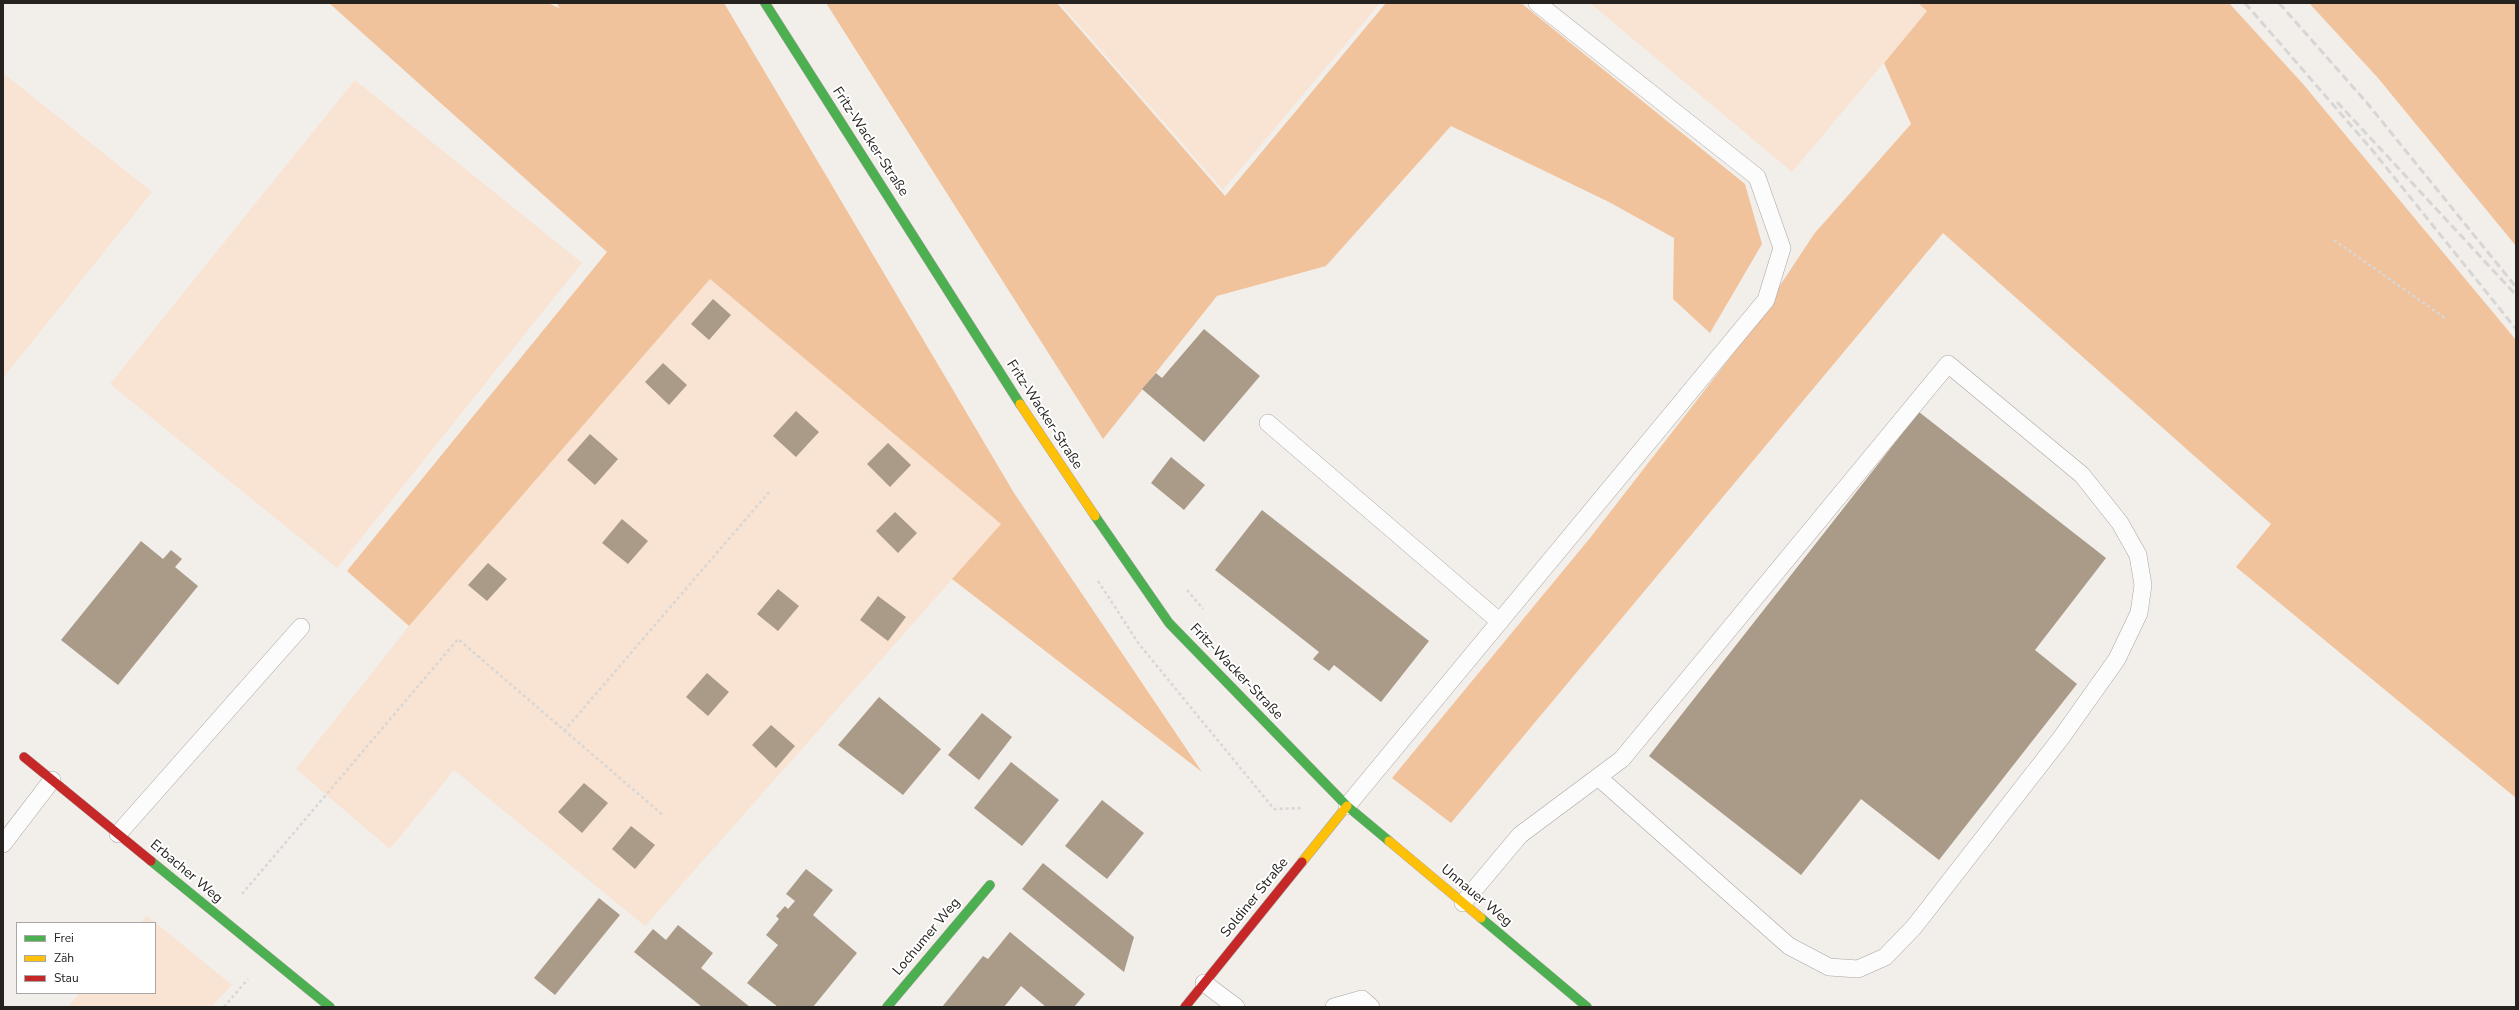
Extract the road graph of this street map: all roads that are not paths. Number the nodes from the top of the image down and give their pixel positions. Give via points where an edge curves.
1 (765, 3) edge
2 (1537, 3) edge
3 (1268, 423) dead end
4 (1500, 622) junction
5 (301, 628) dead end
6 (24, 757) dead end
7 (1598, 777) junction
8 (52, 780) junction
9 (1347, 806) junction
10 (118, 834) junction
11 (3, 844) edge
12 (990, 885) dead end
13 (1463, 903) junction
14 (1204, 983) junction
15 (330, 1007) edge
16 (887, 1007) edge
17 (1185, 1007) edge
18 (1236, 1007) edge
19 (1334, 1007) edge
20 (1371, 1007) edge
21 (1587, 1007) edge

1 - 9 street, Fritz-Wacker-Straße via 1058,464 1169,623
2 - 4 lane via 1758,177 1782,248 1766,300
3 - 4 lane
4 - 9 lane
5 - 10 lane
6 - 8 street, Erbacher Weg
7 - 7 lane via 1622,759 1948,364 2082,475 2120,523 2138,555 2143,585 2139,613 2117,659 2062,738 1914,927 1885,957 1858,969 1829,967 1789,946
7 - 13 lane via 1520,835
8 - 10 street, Erbacher Weg
8 - 11 lane
9 - 13 street, Unnauer Weg
9 - 14 street, Soldiner Straße
10 - 15 street, Erbacher Weg
12 - 16 street, Lochumer Weg
13 - 21 street, Unnauer Weg
14 - 17 street, Soldiner Straße
14 - 18 lane
19 - 20 lane via 1362,999

